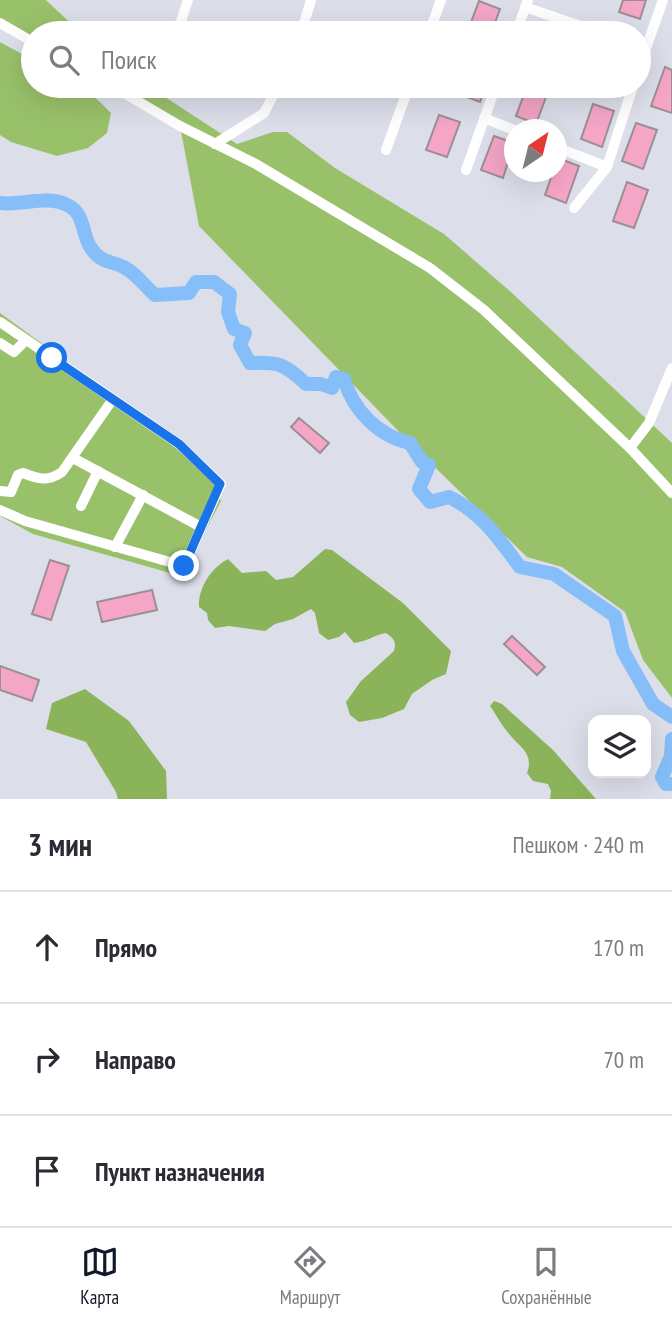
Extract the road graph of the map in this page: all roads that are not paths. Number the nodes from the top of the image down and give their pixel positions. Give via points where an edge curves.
1 (188, 0) edge
2 (311, 0) edge
3 (441, 0) edge
4 (663, 0) edge
5 (526, 3) edge
6 (181, 21) edge
7 (305, 21) edge
8 (433, 21) edge
9 (520, 21) edge
10 (571, 21) edge
11 (0, 23) edge
12 (651, 27) edge
13 (21, 35) edge
14 (134, 98) edge
15 (272, 98) edge
16 (405, 98) edge
17 (492, 98) edge
18 (629, 98) edge
19 (484, 118) junction
20 (504, 126) edge
21 (215, 144) junction
22 (386, 150) dead end
23 (567, 151) edge
24 (607, 167) junction
25 (466, 170) dead end
26 (575, 208) dead end
27 (0, 322) edge
28 (26, 340) junction
29 (0, 343) edge
30 (672, 368) edge
31 (113, 399) junction
32 (630, 448) junction
33 (73, 457) junction
34 (98, 471) junction
35 (0, 491) edge
36 (672, 493) edge
37 (142, 495) junction
38 (81, 506) dead end
39 (0, 510) edge
40 (201, 527) junction
41 (115, 547) junction

1 - 6 street
2 - 7 street
3 - 8 street
4 - 12 street
5 - 9 street
5 - 10 street
11 - 13 street
14 - 21 street
15 - 21 street via 264,113
16 - 22 street
17 - 19 street
18 - 24 street
19 - 20 street
19 - 25 street
21 - 32 street via 430,268 484,310
23 - 24 street
24 - 26 street
27 - 28 street
28 - 29 street via 13,352
28 - 31 street
30 - 32 street via 649,423
31 - 33 street
31 - 40 street via 179,444 220,484
32 - 36 street
33 - 34 street
33 - 35 street via 53,478 42,480 23,473 11,492
34 - 37 street
34 - 38 street
37 - 40 street
37 - 41 street
39 - 41 street via 25,522
40 - 41 street via 184,566

